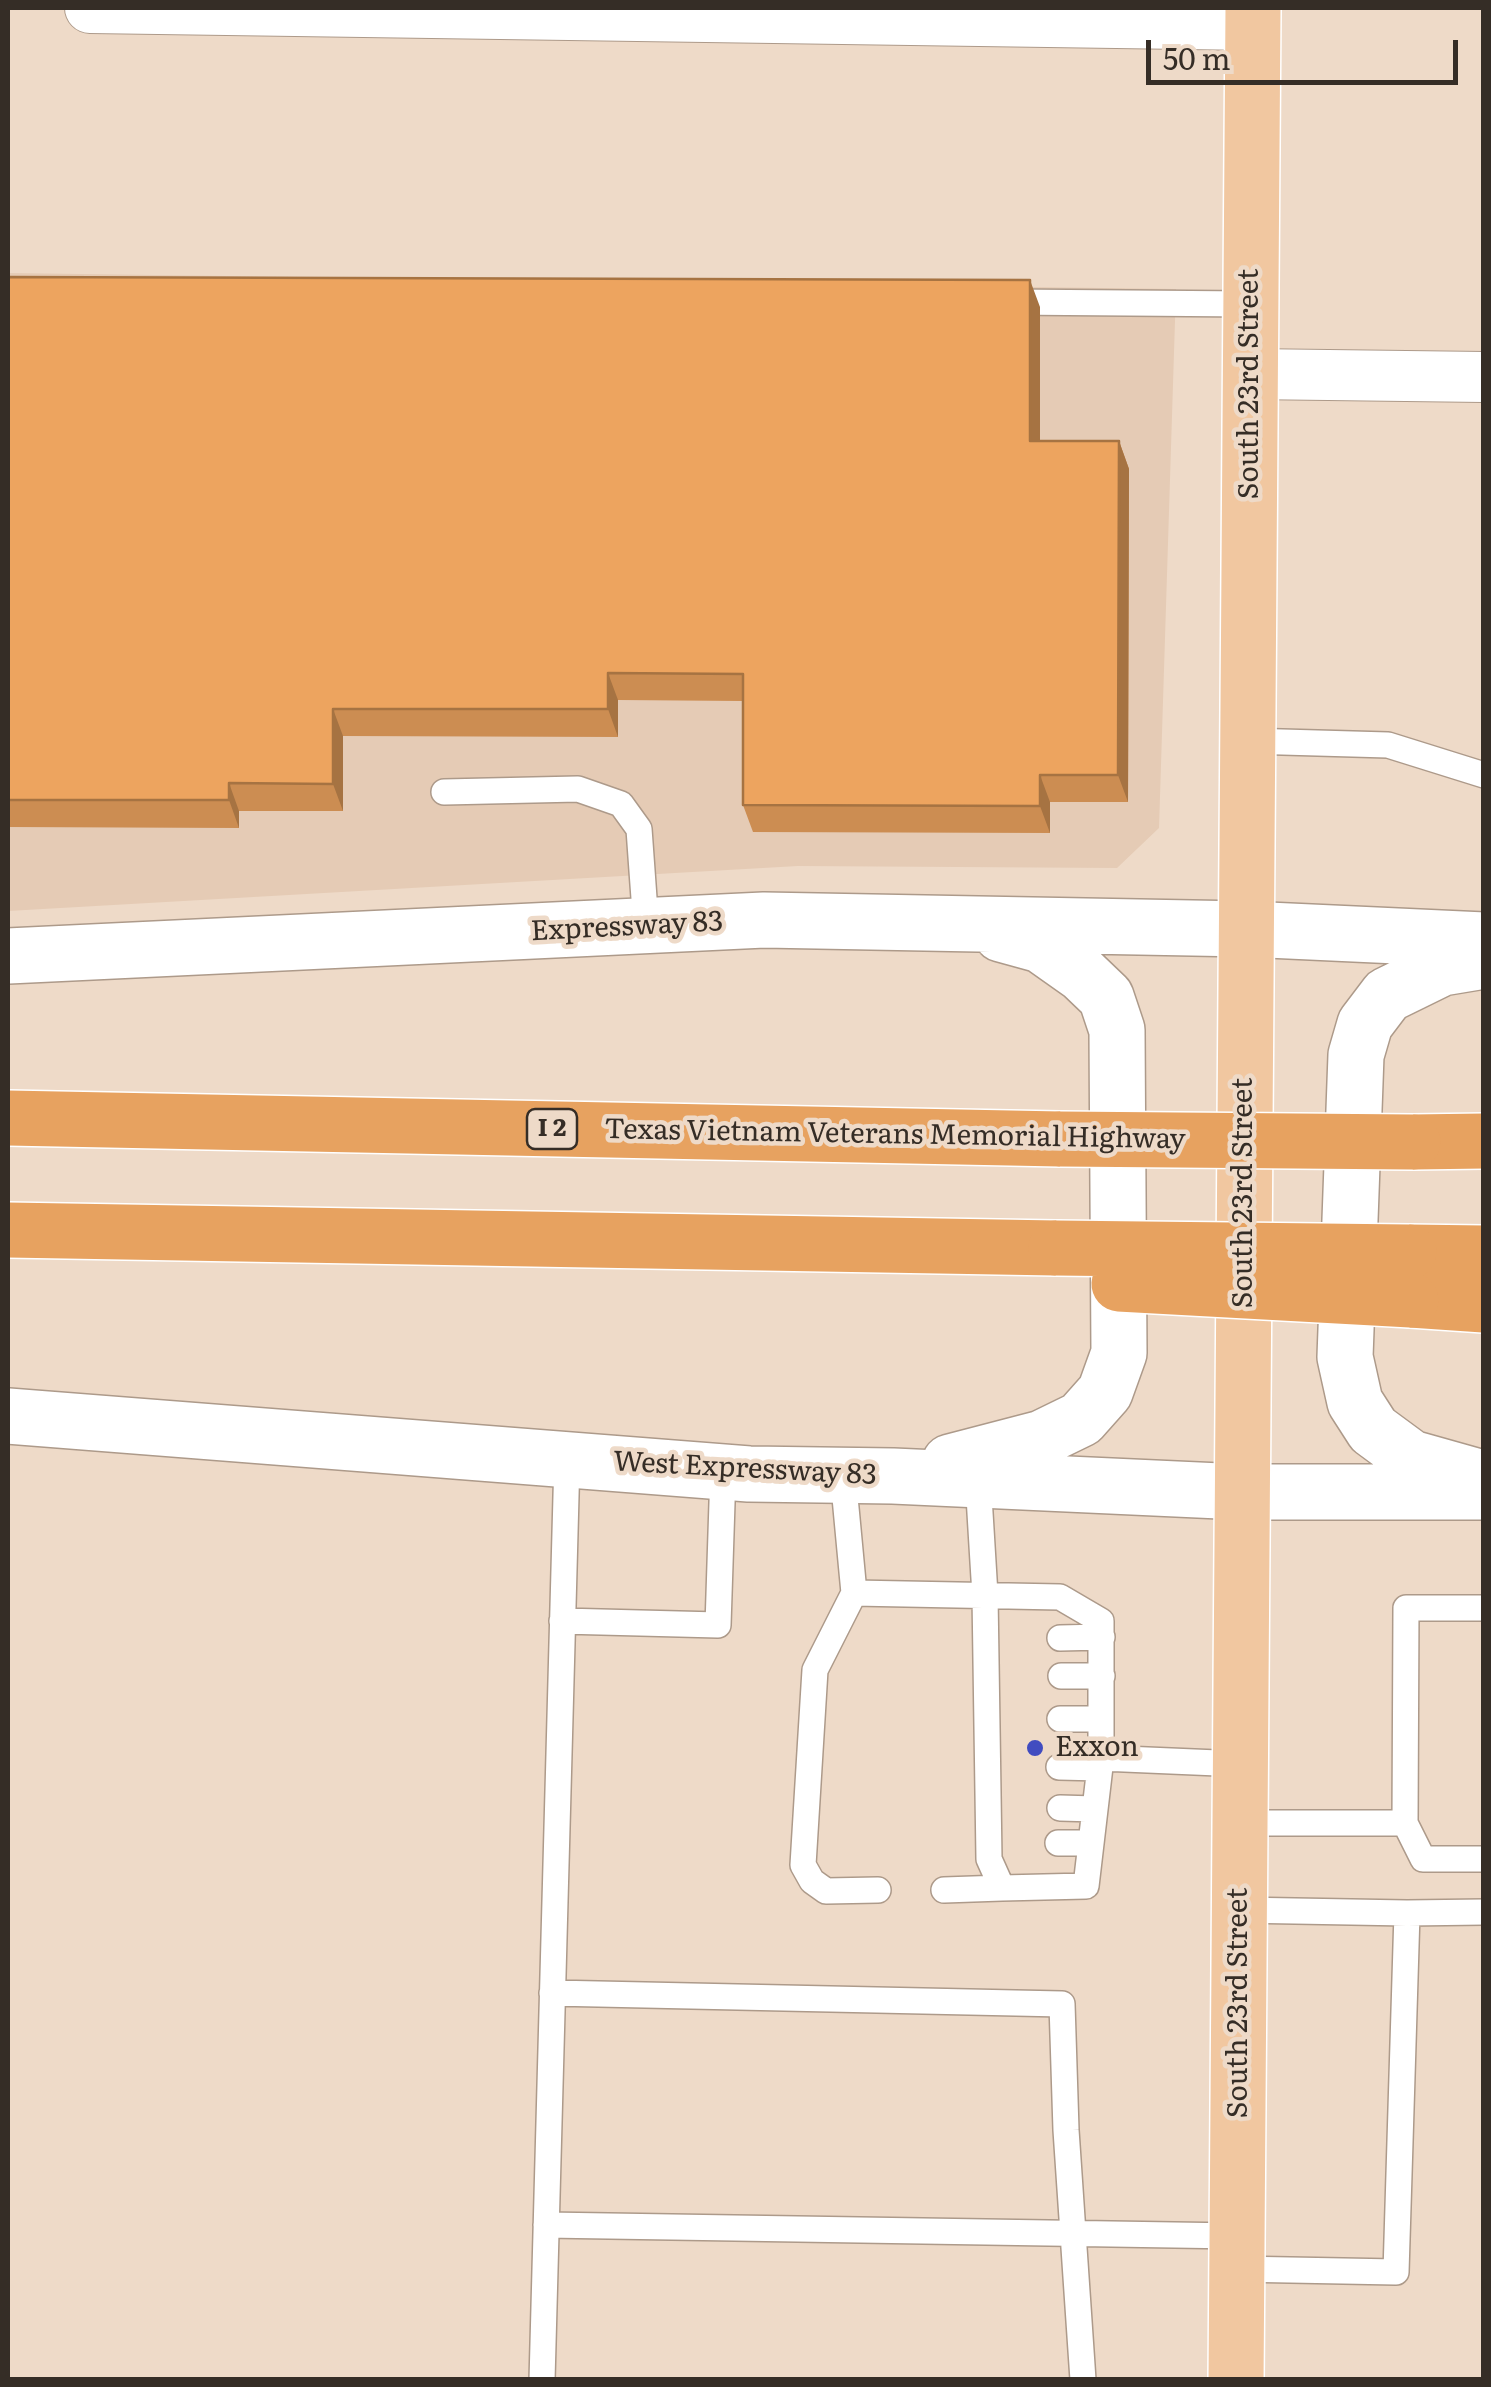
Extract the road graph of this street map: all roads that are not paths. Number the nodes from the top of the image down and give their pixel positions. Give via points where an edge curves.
1 (90, 8) edge
2 (824, 13) edge
3 (1253, 16) edge
4 (974, 301) edge
5 (1250, 304) junction
6 (1250, 374) junction
7 (1484, 378) edge
8 (1248, 741) junction
9 (1484, 775) edge
10 (444, 792) dead end
11 (962, 924) junction
12 (646, 926) junction
13 (1246, 929) junction
14 (1484, 940) edge
15 (8, 956) edge
16 (1484, 961) edge
17 (20, 1117) edge
18 (1484, 1141) edge
19 (8, 1230) edge
20 (98, 1232) junction
21 (1484, 1253) edge
22 (8, 1267) edge
23 (1410, 1276) junction
24 (1484, 1305) edge
25 (8, 1416) edge
26 (567, 1460) junction
27 (723, 1472) junction
28 (868, 1476) junction
29 (1484, 1478) edge
30 (978, 1480) junction
31 (1242, 1492) junction
32 (1484, 1492) edge
33 (854, 1594) junction
34 (984, 1596) junction
35 (1484, 1608) edge
36 (562, 1620) junction
37 (1102, 1637) junction
38 (1060, 1638) dead end
39 (1061, 1676) dead end
40 (1102, 1676) junction
41 (1060, 1719) dead end
42 (1101, 1719) junction
43 (1100, 1763) junction
44 (1241, 1764) junction
45 (1059, 1767) dead end
46 (1060, 1808) dead end
47 (1095, 1809) junction
48 (1240, 1823) junction
49 (1405, 1823) junction
50 (1091, 1843) junction
51 (1058, 1844) dead end
52 (1484, 1859) edge
53 (1002, 1888) junction
54 (878, 1890) dead end
55 (944, 1890) dead end
56 (1239, 1910) junction
57 (1484, 1912) edge
58 (1407, 1913) junction
59 (552, 1994) junction
60 (546, 2225) junction
61 (1075, 2233) junction
62 (1237, 2252) junction
63 (542, 2380) edge
64 (1084, 2380) edge
65 (1236, 2380) edge

1 - 2 street
2 - 3 street
3 - 5 main road, South 23rd Street
4 - 5 lane
5 - 6 main road, South 23rd Street
6 - 7 street
6 - 8 main road, South 23rd Street
8 - 9 lane via 1388,745
8 - 13 main road, South 23rd Street
10 - 12 lane via 578,789 621,804 639,828
11 - 12 main road, Expressway 83 via 764,920
11 - 13 main road, Expressway 83
11 - 28 main road via 1040,945 1106,998 1117,1030 1119,1353 1105,1392 1081,1419 1042,1438
12 - 15 main road, Expressway 83
13 - 14 main road, Expressway 83
13 - 31 main road, South 23rd Street
16 - 29 main road via 1442,968 1387,995 1365,1024 1356,1055 1345,1357 1355,1402 1372,1430 1410,1458
17 - 18 highway, Texas Vietnam Veterans Memorial Highway / I 2, bridge via 1060,1140
19 - 20 highway
20 - 22 highway
20 - 23 highway, bridge via 789,1245 1059,1265
21 - 23 highway
23 - 24 highway
25 - 26 main road, West Expressway 83
26 - 27 main road, West Expressway 83
26 - 36 lane
27 - 28 main road, West Expressway 83
27 - 36 lane via 718,1625
28 - 30 main road, West Expressway 83
28 - 33 lane
30 - 31 main road, West Expressway 83
30 - 34 lane
31 - 32 main road, West Expressway 83
31 - 44 main road, South 23rd Street
33 - 34 lane
33 - 54 lane via 815,1670 803,1864 826,1891
34 - 37 lane via 1060,1597 1102,1621
34 - 53 lane via 997,1637 998,1845 990,1859
35 - 49 lane via 1406,1608
36 - 59 lane
37 - 38 lane
37 - 40 lane
39 - 40 lane
40 - 42 lane
41 - 42 lane
42 - 43 lane
43 - 44 lane
43 - 45 lane
43 - 47 lane
44 - 48 main road, South 23rd Street
46 - 47 lane
47 - 50 lane
48 - 49 lane
48 - 56 main road, South 23rd Street
49 - 52 lane via 1423,1858
50 - 51 lane
50 - 53 lane via 1086,1886
53 - 55 lane
56 - 58 lane
56 - 62 main road, South 23rd Street
57 - 58 lane
58 - 62 lane via 1396,2272
59 - 60 lane
59 - 61 lane via 1062,2004
60 - 61 lane
60 - 63 lane
61 - 62 lane
61 - 64 lane
62 - 65 main road, South 23rd Street

